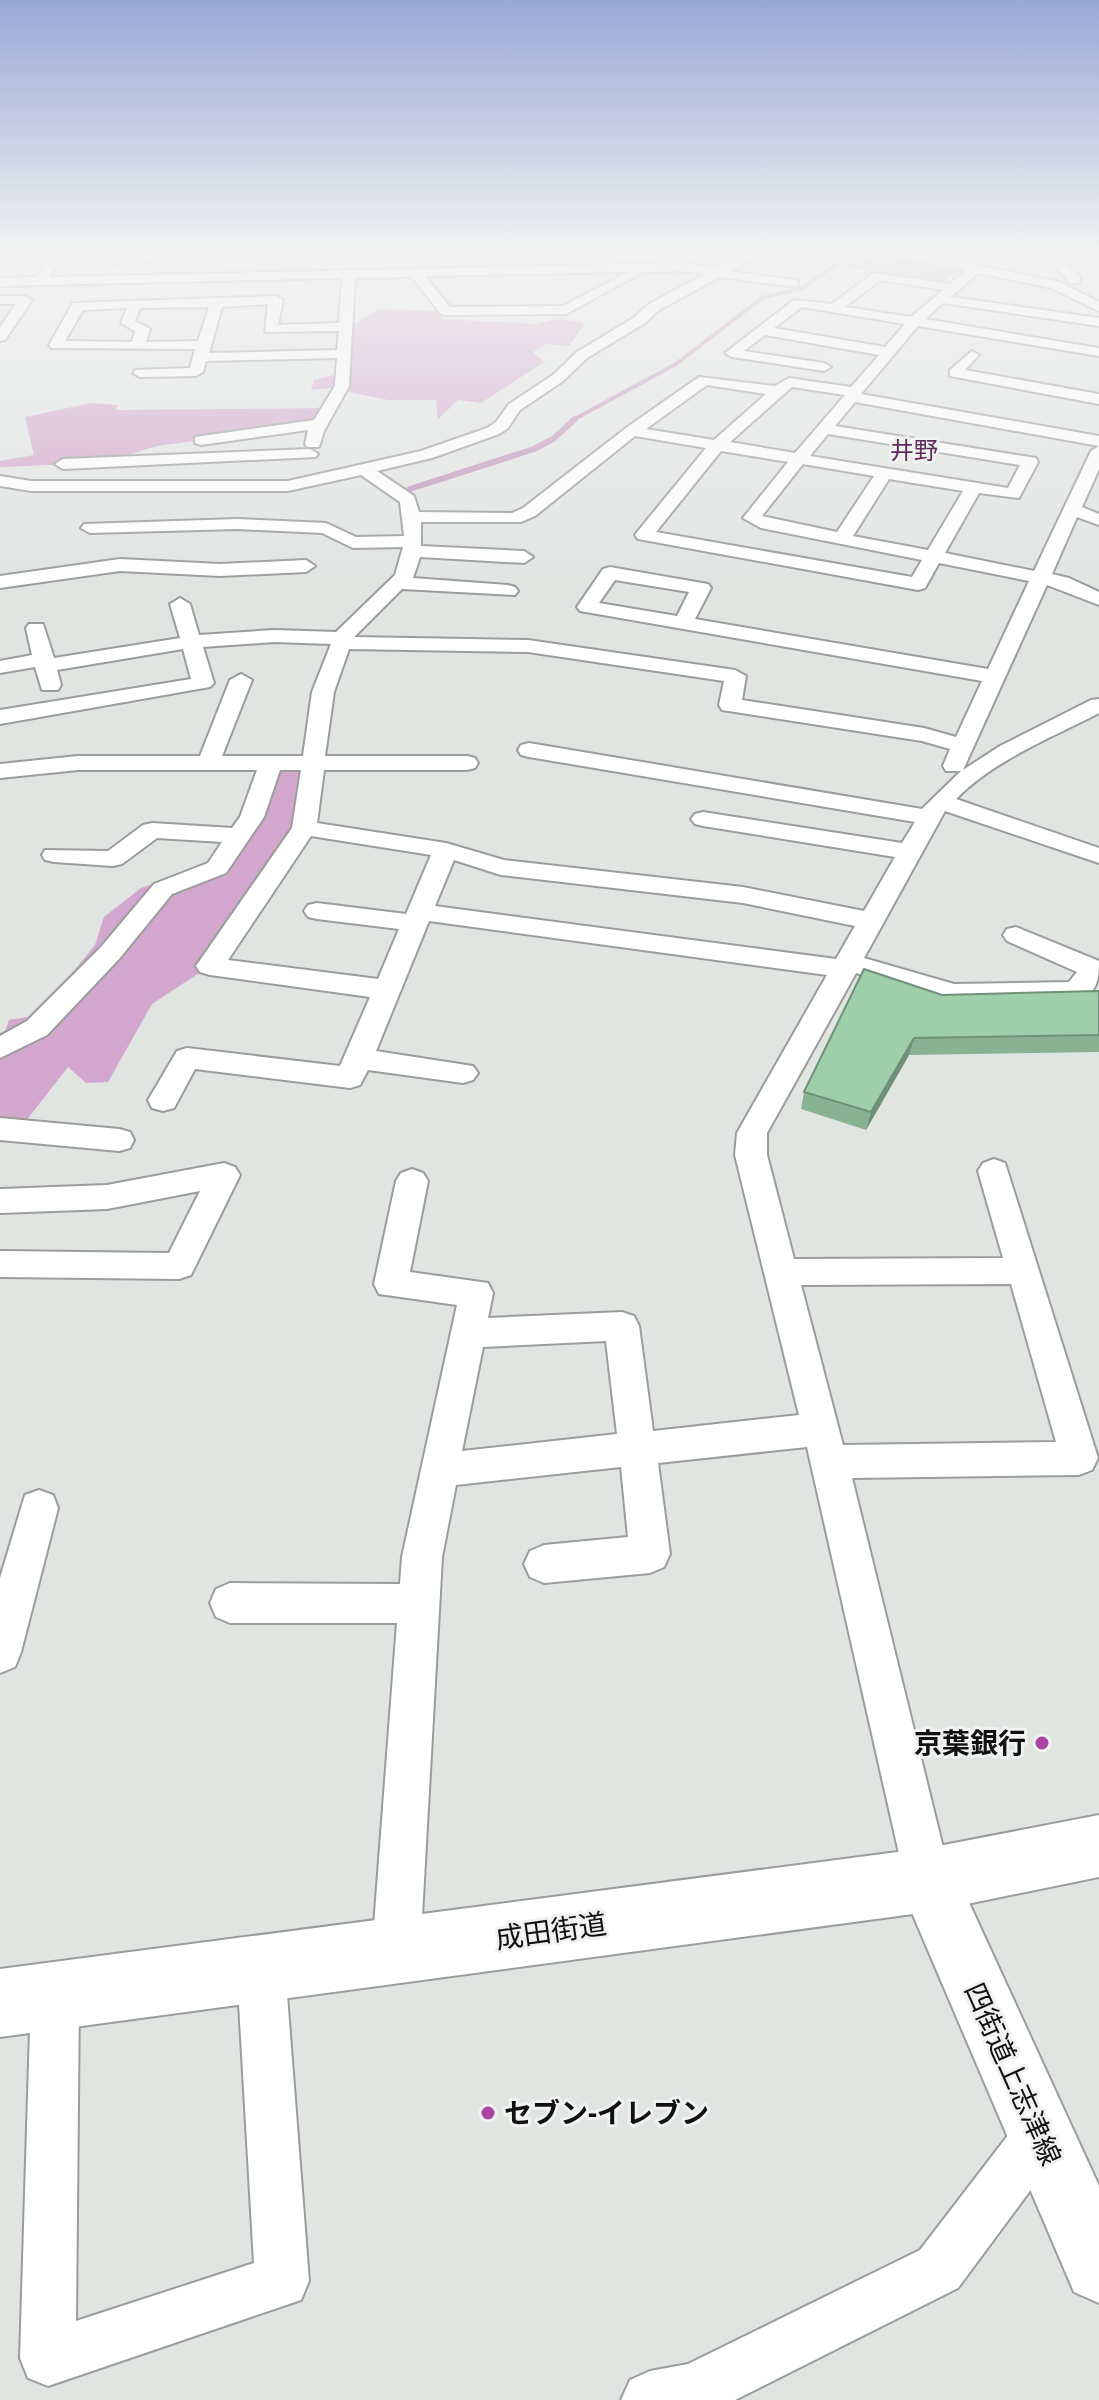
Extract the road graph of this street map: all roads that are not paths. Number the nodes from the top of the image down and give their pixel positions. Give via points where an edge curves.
1 (199, 362) edge
2 (344, 362) edge
3 (575, 362) edge
4 (792, 362) edge
5 (876, 362) edge
6 (965, 362) edge
7 (839, 369) dead end
8 (140, 373) dead end
9 (777, 391) junction
10 (853, 394) junction
11 (1099, 399) edge
12 (321, 424) junction
13 (1007, 425) junction
14 (824, 429) junction
15 (632, 431) junction
16 (1099, 441) edge
17 (717, 445) junction
18 (1099, 451) edge
19 (310, 454) junction
20 (988, 455) junction
21 (799, 458) junction
22 (101, 463) junction
23 (43, 465) dead end
24 (365, 470) junction
25 (885, 472) junction
26 (324, 479) junction
27 (0, 481) edge
28 (19, 486) junction
29 (974, 487) junction
30 (0, 499) edge
31 (1072, 509) junction
32 (411, 517) junction
33 (1099, 520) edge
34 (842, 539) junction
35 (412, 546) junction
36 (524, 557) dead end
37 (936, 557) junction
38 (120, 565) junction
39 (306, 566) dead end
40 (1041, 578) junction
41 (0, 582) edge
42 (398, 583) junction
43 (508, 591) dead end
44 (1099, 599) edge
45 (180, 604) dead end
46 (683, 623) junction
47 (36, 628) dead end
48 (343, 641) junction
49 (191, 642) junction
50 (44, 662) junction
51 (0, 667) edge
52 (995, 677) junction
53 (241, 680) dead end
54 (55, 708) junction
55 (0, 717) edge
56 (1091, 717) edge
57 (963, 746) junction
58 (529, 750) dead end
59 (467, 763) dead end
60 (208, 764) junction
61 (271, 764) junction
62 (313, 765) junction
63 (0, 771) edge
64 (935, 809) junction
65 (703, 819) dead end
66 (304, 828) junction
67 (239, 836) junction
68 (446, 850) junction
69 (910, 852) junction
70 (54, 855) dead end
71 (1099, 856) edge
72 (317, 911) dead end
73 (418, 918) junction
74 (871, 921) junction
75 (1016, 935) dead end
76 (846, 965) junction
77 (1097, 970) edge
78 (389, 990) junction
79 (0, 1048) edge
80 (359, 1059) junction
81 (463, 1073) dead end
82 (163, 1100) dead end
83 (1, 1132) edge
84 (119, 1140) dead end
85 (994, 1171) dead end
86 (412, 1181) dead end
87 (0, 1201) edge
88 (0, 1264) edge
89 (1023, 1271) junction
90 (781, 1272) junction
91 (468, 1333) junction
92 (825, 1446) junction
93 (638, 1449) junction
94 (440, 1470) junction
95 (39, 1508) dead end
96 (544, 1564) dead end
97 (230, 1603) dead end
98 (419, 1604) junction
99 (0, 1652) edge
100 (1099, 1846) edge
101 (928, 1880) junction
102 (396, 1952) junction
103 (261, 1969) junction
104 (28, 2000) edge
105 (1040, 2135) junction
106 (1094, 2244) edge
107 (650, 2400) edge

1 - 8 street via 196,372
2 - 12 street via 342,386
3 - 24 street via 514,407 493,431
4 - 7 street
5 - 10 street via 862,373
6 - 11 street via 955,373
9 - 10 street via 789,382
9 - 15 street via 704,380
9 - 17 street
10 - 13 street
10 - 14 street
12 - 19 street
12 - 22 street via 157,446
13 - 16 street
13 - 20 street
14 - 20 street
14 - 21 street
15 - 17 street
15 - 32 street via 515,518
17 - 21 street
17 - 37 street via 644,535 918,584
18 - 31 street
19 - 22 street
19 - 26 street via 307,467
20 - 29 street via 1030,462 1013,494
21 - 25 street
21 - 34 street via 752,518
22 - 23 street
24 - 26 street
24 - 32 street via 408,500
25 - 29 street
25 - 34 street
26 - 28 street via 288,486
27 - 28 street
28 - 30 street
29 - 37 street
31 - 33 street
31 - 40 street
32 - 35 street
34 - 37 street
35 - 36 street
35 - 38 street via 353,543 326,528 86,523
35 - 42 street via 409,566
37 - 40 street
38 - 39 street via 220,570
38 - 41 street
40 - 44 street
40 - 52 street
42 - 43 street
42 - 48 street
45 - 49 street
46 - 46 street via 701,588 610,573 587,607
46 - 52 street
47 - 50 street
48 - 49 street via 274,636
48 - 57 street via 528,646 735,676 730,705 924,735
48 - 62 street via 323,692
49 - 50 street
49 - 54 street via 203,683
50 - 51 street
50 - 54 street
52 - 57 street
53 - 60 street
54 - 55 street
56 - 64 street via 1008,751 960,782
57 - 64 street
58 - 64 street
59 - 62 street
60 - 61 street
60 - 63 street via 78,763
61 - 62 street
61 - 67 street via 252,817
62 - 66 street
64 - 69 street
64 - 71 street
65 - 69 street
66 - 68 street
66 - 78 street via 210,966
67 - 70 street via 152,830 113,859
67 - 79 street via 217,868 163,889 37,1028
68 - 73 street
68 - 74 street via 501,867 743,895
69 - 74 street
72 - 73 street
73 - 76 street
73 - 78 street
74 - 76 street
75 - 77 street
76 - 77 street via 953,993 1077,991
76 - 90 street via 752,1133 751,1155
78 - 80 street
80 - 81 street
80 - 82 street via 350,1078 187,1058
83 - 84 street
85 - 89 street
86 - 91 street via 391,1284 476,1293
87 - 88 street via 107,1197 224,1175 179,1266
89 - 90 street
89 - 92 street via 1079,1458
90 - 92 street
91 - 93 street via 622,1326
91 - 94 street
92 - 93 street
92 - 101 street
93 - 94 street
93 - 96 street via 650,1554
94 - 98 street via 422,1557
95 - 99 street
97 - 98 street
98 - 102 street
100 - 101 highway, 成田街道
101 - 102 highway, 成田街道
101 - 105 main road, 四街道上志津線
102 - 103 highway, 成田街道
103 - 104 highway, 成田街道
103 - 104 street via 282,2281 48,2358
105 - 106 main road, 四街道上志津線
105 - 107 street via 939,2269 693,2391

